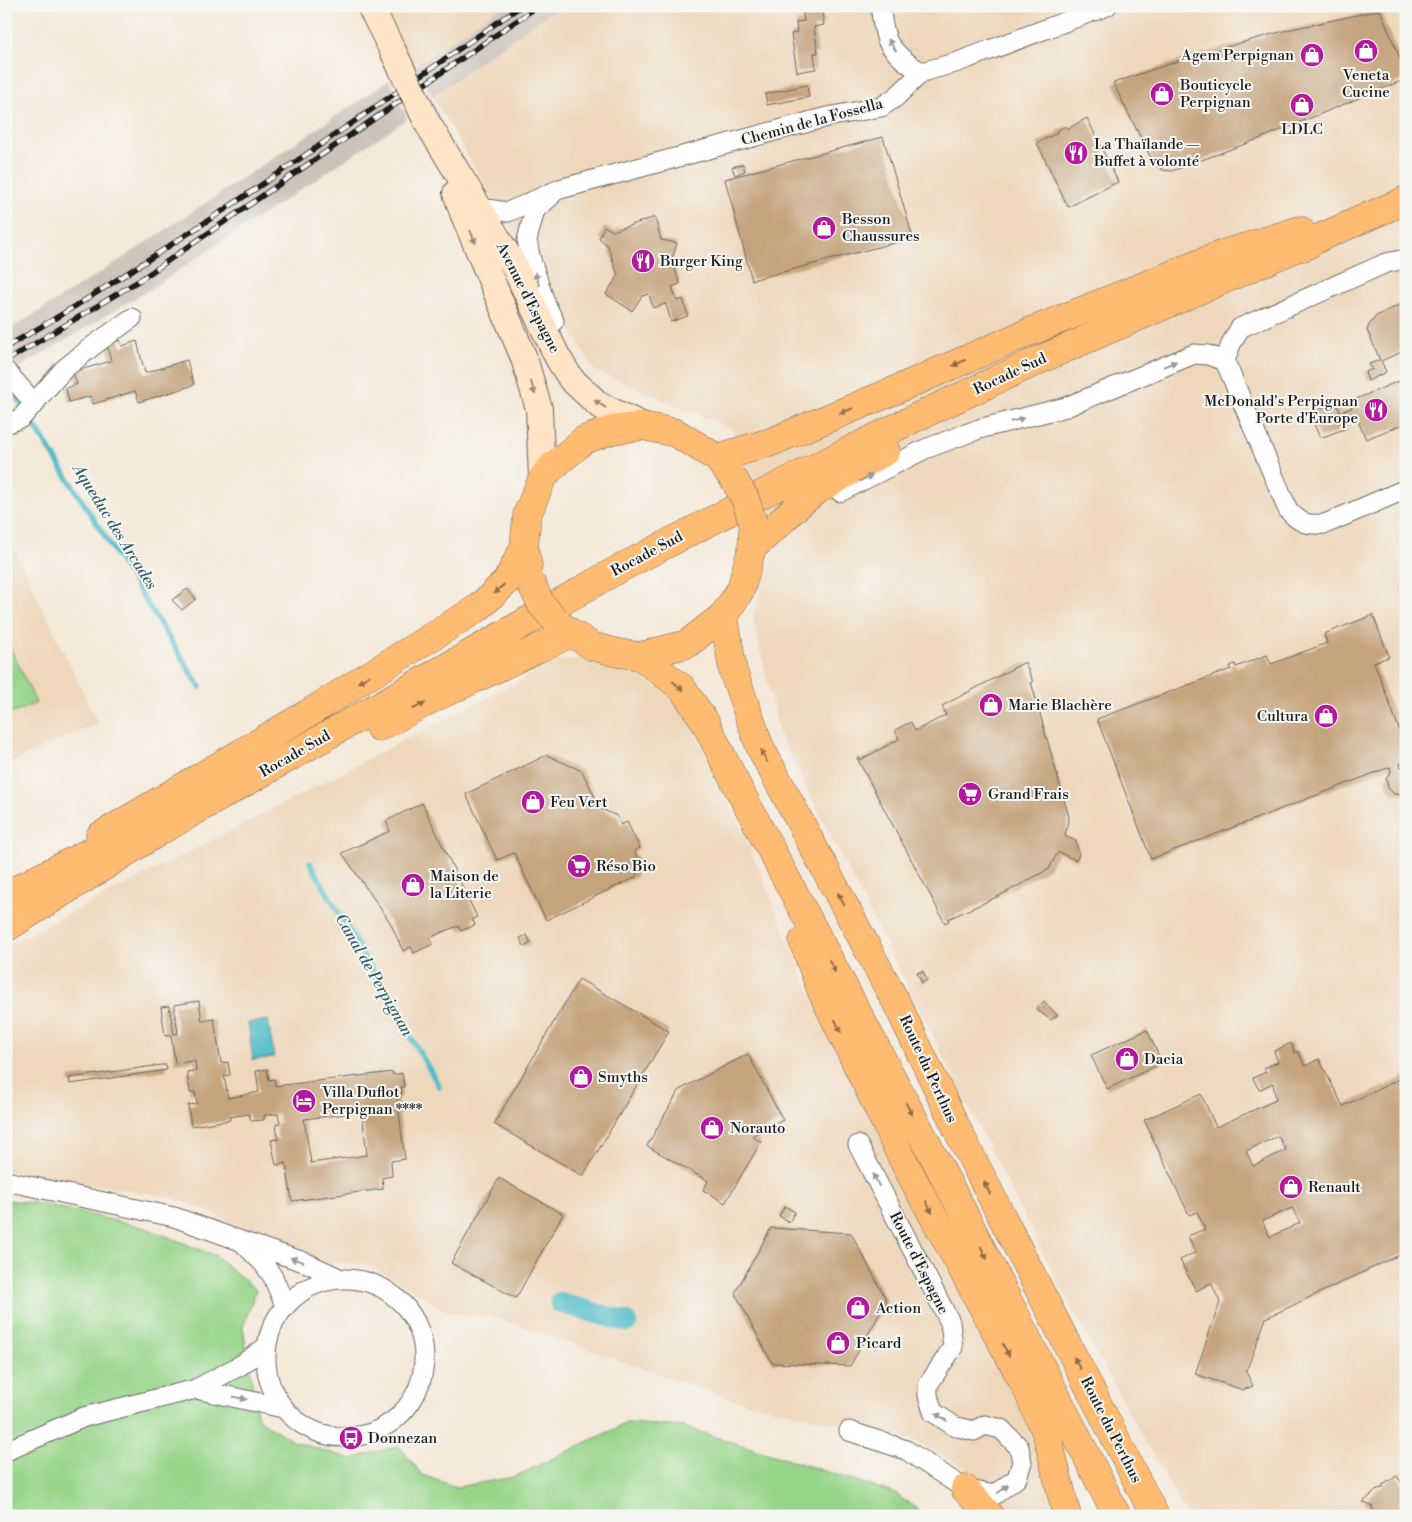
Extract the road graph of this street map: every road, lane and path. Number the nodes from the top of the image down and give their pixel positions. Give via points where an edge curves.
1 (880, 6) edge
2 (1107, 6) edge
3 (382, 22) edge
4 (922, 72) junction
5 (434, 133) junction
6 (1406, 186) edge
7 (560, 189) junction
8 (1406, 200) edge
9 (479, 208) junction
10 (1316, 232) junction
11 (1406, 259) edge
12 (132, 318) dead end
13 (558, 358) junction
14 (1225, 362) junction
15 (6, 372) edge
16 (35, 404) junction
17 (6, 424) edge
18 (643, 426) junction
19 (725, 467) junction
20 (542, 479) junction
21 (1406, 489) edge
22 (804, 500) junction
23 (752, 535) junction
24 (524, 548) junction
25 (724, 615) junction
26 (563, 626) junction
27 (640, 656) junction
28 (762, 834) junction
29 (6, 894) edge
30 (6, 929) edge
31 (858, 1145) dead end
32 (6, 1181) edge
33 (241, 1241) junction
34 (341, 1279) junction
35 (286, 1306) junction
36 (266, 1347) junction
37 (196, 1389) junction
38 (283, 1408) junction
39 (849, 1431) dead end
40 (6, 1451) edge
41 (964, 1489) junction
42 (990, 1516) edge
43 (1067, 1516) edge
44 (1117, 1516) edge
45 (1155, 1516) edge

4 -> 1 street via 889,42
2 - 4 street, Chemin de la Fossella via 958,62
3 - 5 main road, Avenue d'Espagne, bridge
4 - 7 street, Chemin de la Fossella via 881,107 827,118
5 - 9 main road, Avenue d'Espagne
5 -> 20 main road, Avenue d'Espagne via 463,213 524,358 539,409
6 - 10 main road
7 - 9 street, Chemin de la Fossella via 508,212
13 -> 7 street, Chemin de la Fossella via 556,325 546,305 527,240 535,210
8 - 10 main road
9 - 13 main road, Avenue d'Espagne via 512,262
10 -> 19 main road via 1223,254 771,442
10 - 22 main road via 1212,297 898,443
10 - 29 main road, Rocade Sud via 1032,348 912,405 608,561 155,819
10 - 30 main road, Rocade Sud via 919,416 632,562 160,831
11 - 14 street via 1386,263 1240,328
12 - 16 street via 64,369
18 -> 13 main road, Avenue d'Espagne via 599,405 571,379
14 - 21 street via 1288,510 1299,522 1325,524
22 -> 14 street via 834,494 925,449 979,429 1066,407 1194,354 1208,355
15 - 16 street
16 - 17 street via 21,418
18 - 19 main road via 676,433
18 - 20 main road via 612,430 584,440
19 - 23 main road, bridge via 745,498
20 - 24 main road via 527,515
22 - 23 main road
23 - 25 main road via 741,589
24 - 26 main road, bridge via 532,583 541,604
24 -> 29 main road, Rocade Sud via 506,582 478,608
25 - 27 main road via 687,644
45 -> 25 main road, Route du Perthus via 960,1136 897,1004 760,747 733,672
26 - 27 main road via 592,646 618,654
30 -> 26 main road, Rocade Sud
27 -> 28 main road via 682,688 705,722
28 -> 43 main road via 821,990 905,1164 1025,1385 1047,1435
28 -> 44 main road via 961,1208
41 -> 31 street, Route d'Espagne via 994,1495 1016,1478 1022,1462 1018,1447 1001,1429 985,1425 974,1431 954,1426 933,1412 928,1385 953,1347 950,1322
32 - 33 street via 174,1217
34 -> 33 street via 307,1263
33 - 35 street via 273,1277
34 - 35 street via 320,1283 302,1292
34 - 38 street via 378,1287 395,1297 413,1317 422,1342 420,1384 398,1417 376,1431 351,1438 326,1436 302,1426
35 - 36 street via 273,1325
36 - 37 street via 241,1365
36 - 38 street via 266,1369 272,1390
37 -> 38 street
37 - 40 street via 84,1417
39 - 41 street via 906,1450
41 - 42 main road

